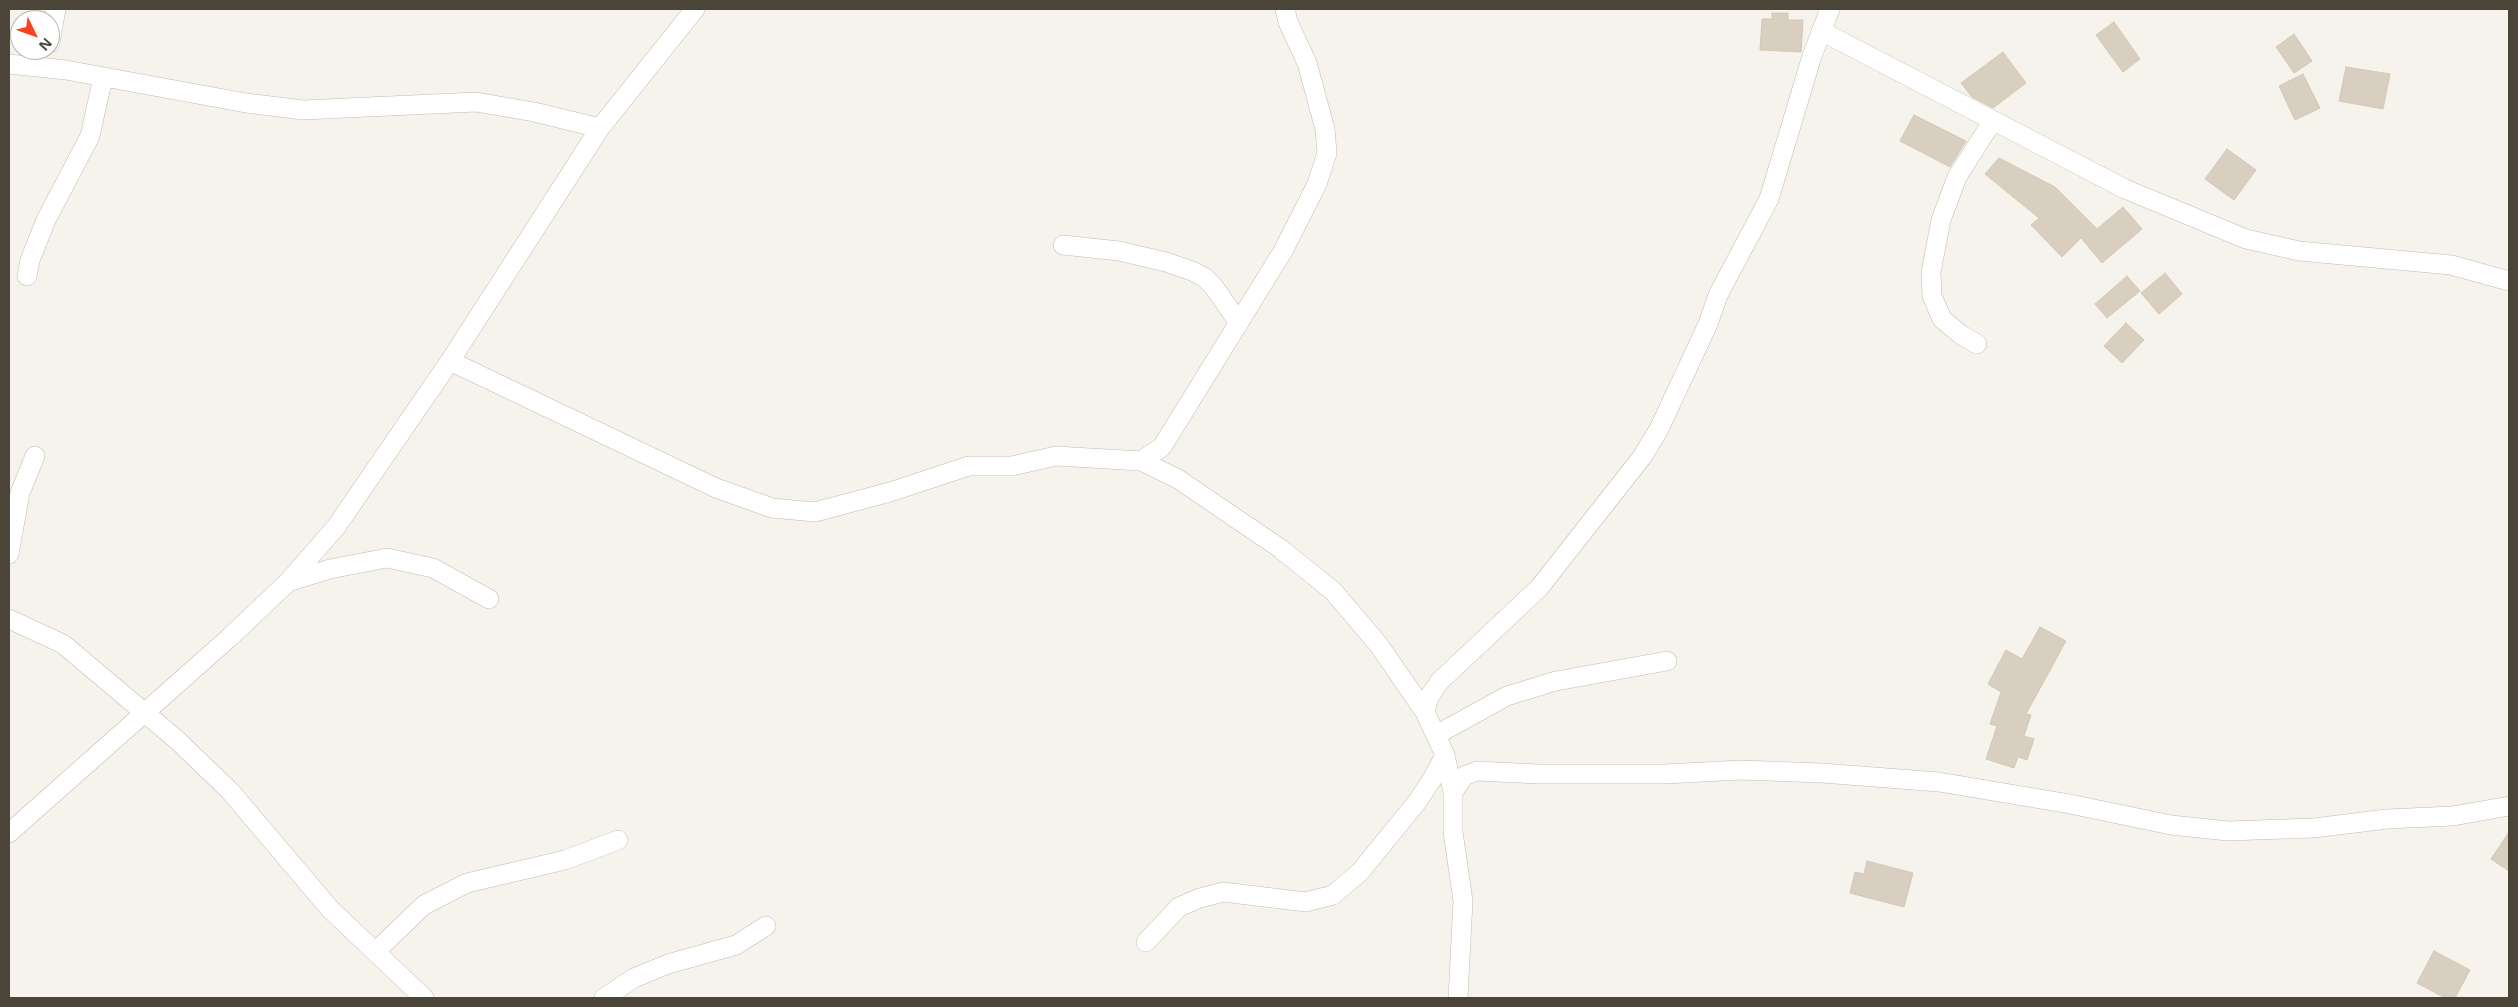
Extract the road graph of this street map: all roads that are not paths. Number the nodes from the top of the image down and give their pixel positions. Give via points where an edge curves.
1 (695, 9) edge
2 (1284, 9) edge
3 (1830, 9) edge
4 (1821, 31) junction
5 (41, 60) edge
6 (52, 60) edge
7 (9, 64) edge
8 (103, 77) junction
9 (1992, 122) junction
10 (600, 128) junction
11 (1063, 245) dead end
12 (27, 276) dead end
13 (2509, 281) edge
14 (1239, 323) junction
15 (1977, 344) dead end
16 (450, 360) junction
17 (35, 456) dead end
18 (1140, 461) junction
19 (9, 554) edge
20 (288, 582) junction
21 (489, 599) dead end
22 (9, 619) edge
23 (1667, 661) dead end
24 (1425, 712) junction
25 (144, 713) junction
26 (1436, 735) junction
27 (1445, 754) junction
28 (1452, 792) junction
29 (2509, 806) edge
30 (9, 834) edge
31 (618, 840) dead end
32 (766, 926) dead end
33 (1146, 942) dead end
34 (376, 951) junction
35 (424, 998) edge
36 (604, 998) edge
37 (1458, 998) edge

1 - 10 street
2 - 14 street via 1307,63 1325,129 1327,152 1317,184 1283,251
3 - 4 street
4 - 9 street
4 - 24 street via 1768,199 1718,295 1708,324 1659,429 1642,457 1539,588 1440,681 1429,697
5 - 7 street
6 - 8 street
8 - 10 street via 303,110 476,102
8 - 12 street via 90,136 46,220
9 - 13 street via 2125,189 2246,239 2299,250 2451,265
9 - 15 street via 1957,177 1941,220 1931,272 1932,296 1942,319
10 - 16 street
11 - 14 street via 1119,251 1192,271 1214,286
14 - 18 street via 1162,447
16 - 18 street via 716,488 772,508 815,512 969,466 1012,466 1056,456
16 - 20 street via 336,527
17 - 19 street via 20,494
18 - 24 street via 1178,478 1281,549 1332,591 1378,644
20 - 21 street via 330,569 387,558 433,568
20 - 25 street
22 - 25 street via 63,644
23 - 26 street via 1556,681 1507,696
24 - 26 street
25 - 30 street
25 - 34 street via 230,791 330,909
26 - 27 street
27 - 28 street
27 - 33 street via 1417,802 1360,872 1333,895 1306,902 1223,892 1180,907
28 - 29 street via 1464,776 1478,771 1538,774 1665,774 1741,770 1822,773 1939,782 2171,824 2228,831 2314,828 2387,819 2453,816
28 - 37 street via 1453,832 1463,901
31 - 34 street via 566,860 467,883 424,905
32 - 36 street via 736,945 668,964 634,978
34 - 35 street

